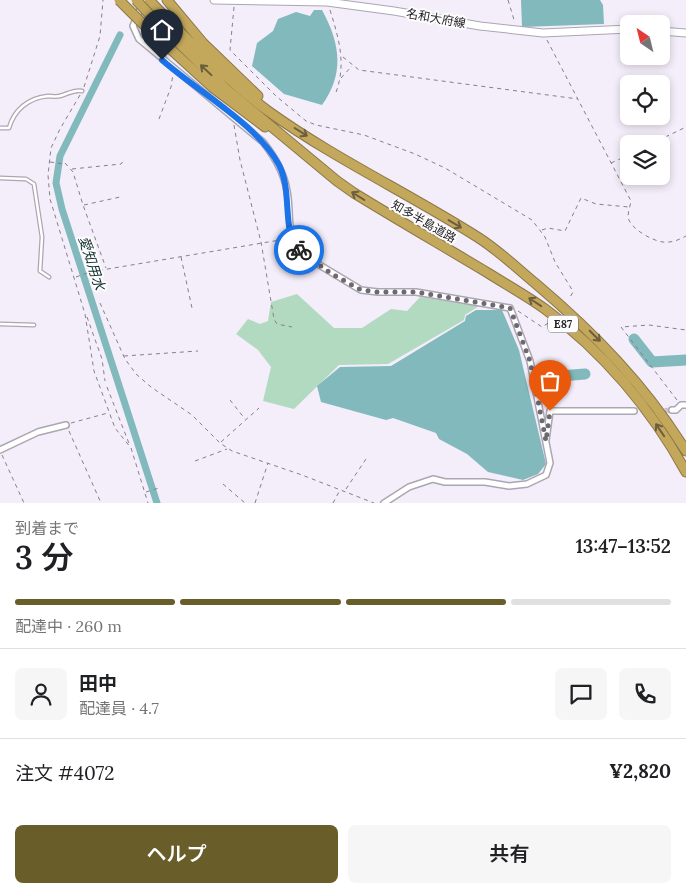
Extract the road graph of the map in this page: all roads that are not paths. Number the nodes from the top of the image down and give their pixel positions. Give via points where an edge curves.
1 (119, 0) edge
2 (136, 0) edge
3 (144, 0) edge
4 (150, 0) edge
5 (167, 0) edge
6 (214, 0) edge
7 (239, 1) edge
8 (155, 13) junction
9 (620, 29) edge
10 (670, 32) edge
11 (686, 33) edge
12 (82, 91) road end
13 (283, 121) junction
14 (0, 128) edge
15 (284, 138) junction
16 (0, 178) edge
17 (49, 277) dead end
18 (0, 324) edge
19 (34, 325) dead end
20 (683, 405) edge
21 (672, 410) tunnel mouth
22 (634, 411) dead end
23 (66, 424) road end
24 (546, 441) junction
25 (0, 450) edge
26 (686, 451) edge
27 (686, 472) edge
28 (384, 503) edge

1 - 15 highway, bridge via 173,53 246,115
2 - 8 highway, 知多半島道路 / E87, bridge
3 - 24 street via 135,18 135,34 263,142 282,172 288,193 289,229 303,255 361,290 416,292 510,308 530,361
4 - 8 highway, 知多半島道路 / E87
5 - 13 highway via 203,43
6 - 7 main road, 名和大府線
7 - 9 main road, 名和大府線 via 328,2 543,33
8 - 13 highway, 知多半島道路 / E87 via 232,82
15 -> 8 highway, 知多半島道路 / E87 via 210,74
10 - 11 main road
12 - 14 lane via 48,96 22,106 12,118 9,128
13 -> 26 highway, 知多半島道路 / E87 via 479,239 508,260 603,344 641,387
27 -> 15 highway, 知多半島道路 / E87 via 633,394 595,352 562,323 533,300 354,193
16 - 17 lane via 26,179 34,184 42,237 40,271
18 - 19 lane
20 - 21 street
22 - 24 street via 550,411
23 - 25 street via 38,432
24 - 28 street via 549,470 536,481 509,486 433,479 409,487

